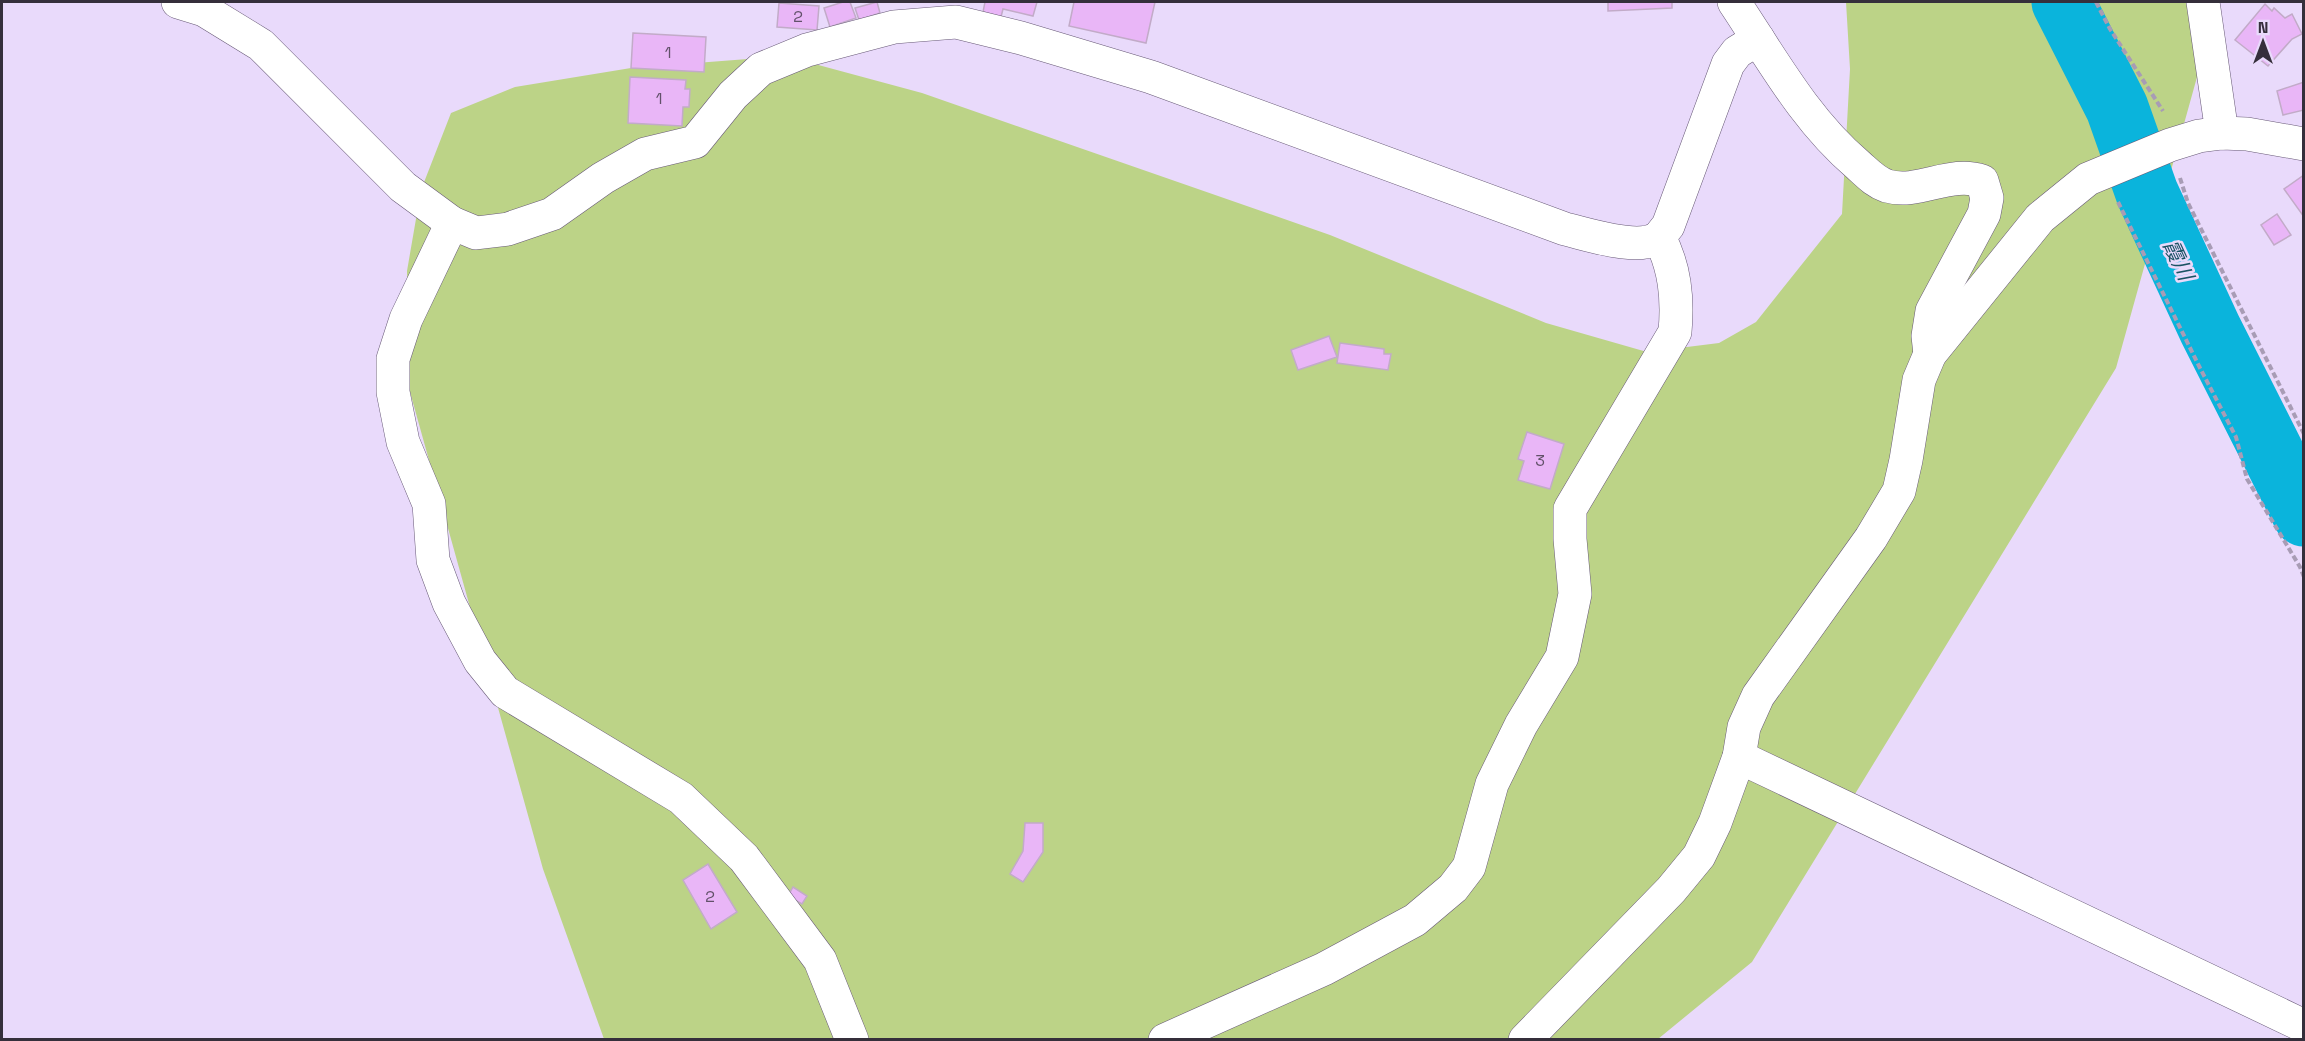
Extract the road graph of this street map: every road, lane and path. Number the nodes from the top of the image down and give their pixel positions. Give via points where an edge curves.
1 (183, 2) edge
2 (1734, 2) edge
3 (2096, 2) edge
4 (2203, 2) edge
5 (1758, 39) junction
6 (2222, 133) junction
7 (2304, 144) edge
8 (2166, 147) junction
9 (2110, 169) junction
10 (452, 223) junction
11 (1659, 237) junction
12 (1930, 354) junction
13 (2304, 434) edge
14 (2304, 577) edge
15 (1739, 757) junction
16 (2304, 1026) edge
17 (852, 1040) edge
18 (1165, 1040) edge
19 (1525, 1040) edge

1 - 10 street via 204,10 261,45 404,187
2 - 5 street
3 - 8 path via 2168,120
4 - 6 street
5 - 11 street via 1737,52 1728,64 1668,226
5 - 12 street via 1798,100 1840,150 1875,180 1897,187 1970,177 1982,181 1987,198 1984,214 1932,311
6 - 7 street
6 - 8 street
8 - 9 street
8 - 13 path via 2188,202
9 - 12 street via 2088,179 2040,218
9 - 14 path via 2194,358 2236,437 2247,479
10 - 11 street via 476,233 508,229 552,214 645,154 695,142 733,95 761,69 807,50 894,27 956,22 1151,77 1565,229 1617,241 1647,242
10 - 17 street via 406,319 393,359 393,392 403,442 429,504 433,560 448,603 480,661 505,692 681,798 744,858 820,960
11 - 18 street via 1674,280 1675,332 1570,509 1575,594 1562,657 1521,725 1492,784 1469,867 1453,888 1415,920 1324,969
12 - 15 street via 1919,380 1899,491 1871,538 1758,696 1744,727
15 - 16 street
15 - 19 street via 1699,856 1671,890

